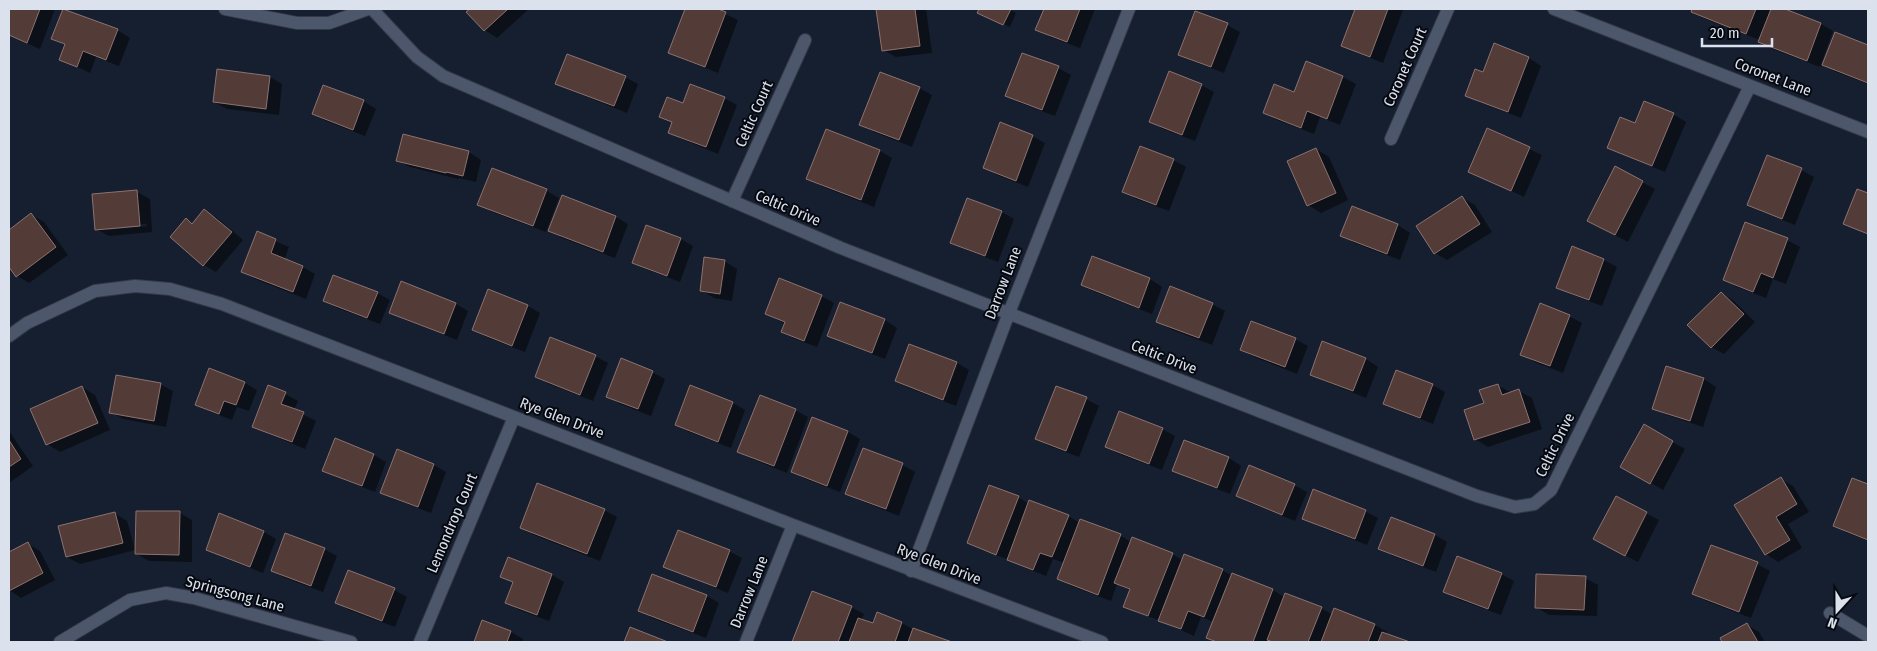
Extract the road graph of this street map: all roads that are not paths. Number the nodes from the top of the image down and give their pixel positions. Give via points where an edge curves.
1 (225, 9) edge
2 (370, 9) edge
3 (1129, 9) edge
4 (1448, 9) edge
5 (1554, 9) edge
6 (805, 40) dead end
7 (1750, 86) junction
8 (1868, 132) edge
9 (1391, 139) dead end
10 (732, 202) junction
11 (1009, 314) junction
12 (9, 336) edge
13 (514, 417) junction
14 (792, 526) junction
15 (911, 571) junction
16 (1830, 613) dead end
17 (1868, 636) edge
18 (60, 642) edge
19 (351, 642) edge
20 (420, 642) edge
21 (746, 642) edge
22 (1102, 642) edge

1 - 2 street via 297,23 329,23
2 - 10 street, Celtic Drive via 417,57 443,76
3 - 11 street, Darrow Lane
4 - 9 street, Coronet Court
5 - 7 street, Coronet Lane
6 - 10 street, Celtic Court
7 - 8 street, Coronet Lane
7 - 11 street, Celtic Drive via 1551,490 1534,504 1515,507 1477,496
10 - 11 street, Celtic Drive
11 - 15 street, Darrow Lane
12 - 13 street, Rye Glen Drive via 27,322 95,291 135,286 170,289 222,304
13 - 14 street, Rye Glen Drive
13 - 20 street, Lemondrop Court
14 - 15 street, Rye Glen Drive
14 - 21 street, Darrow Lane
15 - 22 street, Rye Glen Drive
16 - 17 street
18 - 19 street, Springsong Lane via 130,600 166,593

